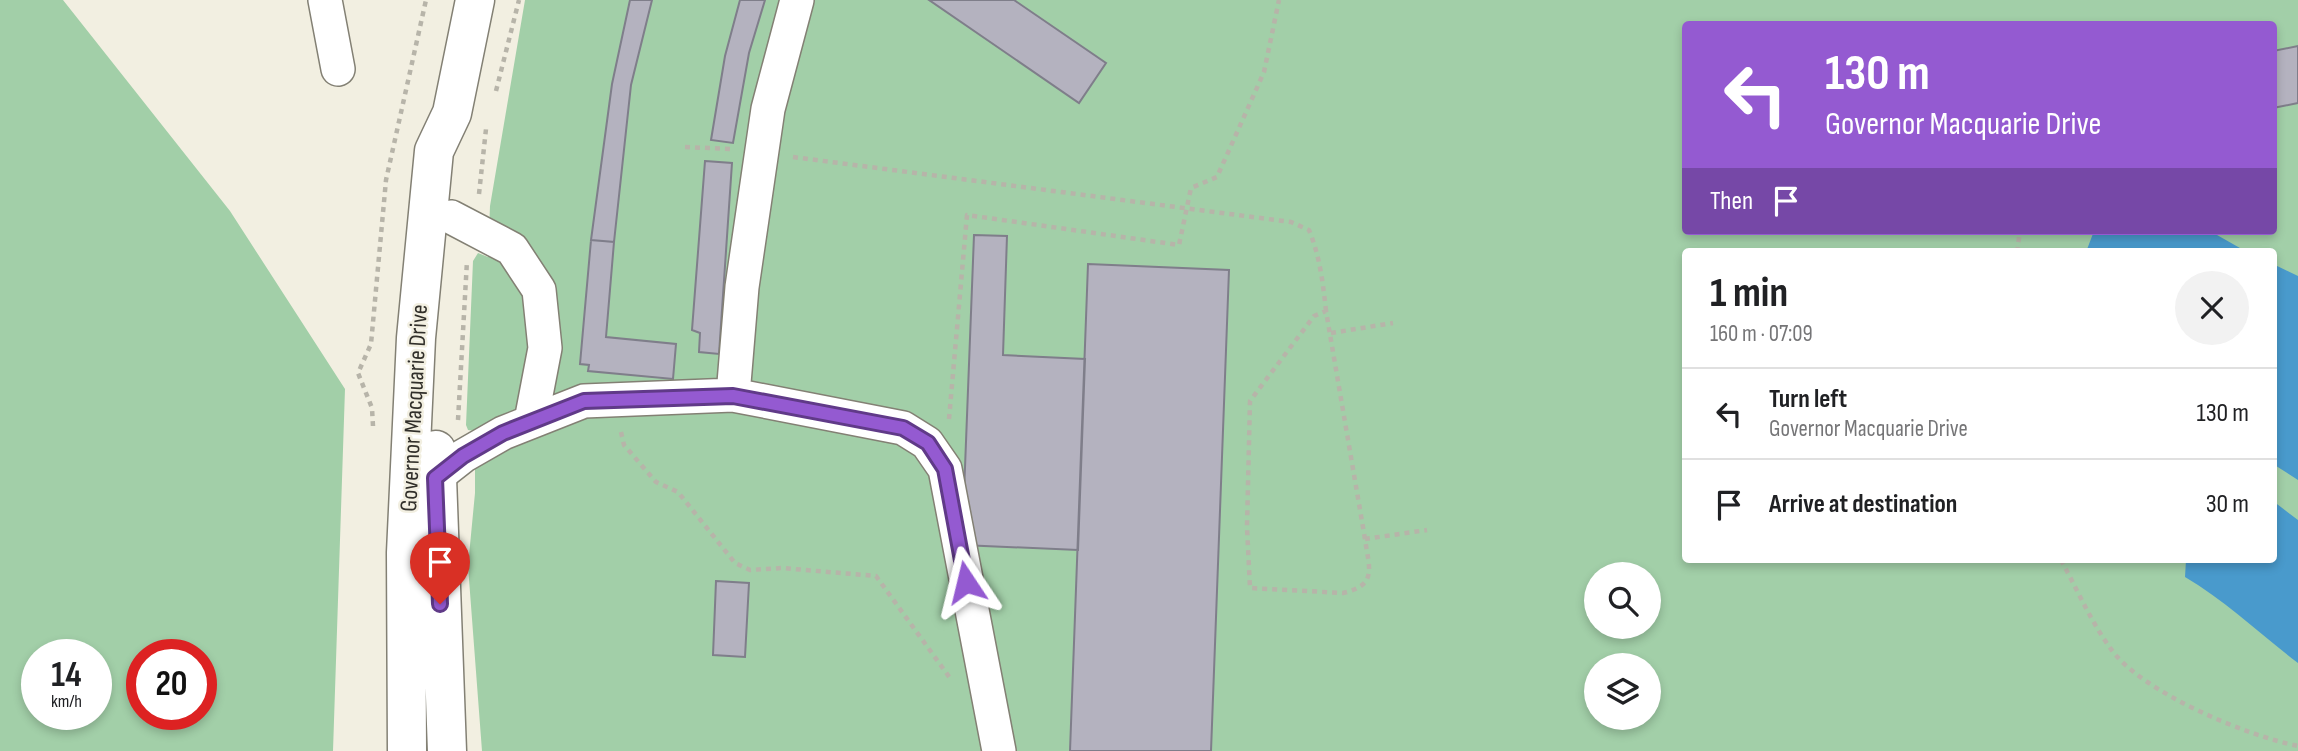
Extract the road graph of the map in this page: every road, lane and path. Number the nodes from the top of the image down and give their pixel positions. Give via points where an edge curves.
1 (325, 0) edge
2 (475, 0) edge
3 (519, 0) edge
4 (797, 0) edge
5 (1279, 0) edge
6 (338, 69) dead end
7 (494, 96) dead end
8 (470, 115) junction
9 (685, 147) dead end
10 (739, 149) dead end
11 (779, 155) dead end
12 (1188, 209) junction
13 (463, 222) junction
14 (1326, 311) junction
15 (1393, 323) dead end
16 (1331, 333) junction
17 (733, 396) junction
18 (613, 400) junction
19 (531, 421) junction
20 (449, 467) junction
21 (945, 469) junction
22 (1427, 530) dead end
23 (1365, 539) junction
24 (2063, 563) edge
25 (990, 709) junction
26 (2298, 746) edge
27 (407, 751) edge
28 (447, 751) edge
29 (999, 751) edge

1 - 6 lane
2 - 8 main road, Governor Macquarie Drive
3 - 7 path
4 - 17 lane via 768,109 741,287
5 - 12 path via 1264,72 1217,177 1191,188
8 - 13 path
8 - 13 main road, Governor Macquarie Drive via 455,153
8 - 27 main road, Governor Macquarie Drive via 434,150 416,338 407,553
9 - 10 path
11 - 12 path
12 - 14 path via 1291,222 1309,230 1322,271
12 - 21 path via 1179,245 967,215
13 - 19 lane via 512,249 539,290 545,348
13 - 20 path via 468,254 458,435
13 - 20 main road, Governor Macquarie Drive via 445,269
14 - 16 path
14 - 23 path via 1314,316 1250,401 1250,588 1357,590 1370,574
15 - 16 path
16 - 23 path
17 - 18 lane
17 - 21 lane via 903,428 928,443
18 - 19 lane via 584,401
18 - 25 path via 624,445 656,482 678,492 735,563 750,570 782,568 876,576 933,658 972,703
19 - 20 lane
20 - 28 main road, Governor Macquarie Drive
21 - 25 lane
22 - 23 path
24 - 26 path via 2112,651 2164,695 2269,741
25 - 29 lane

